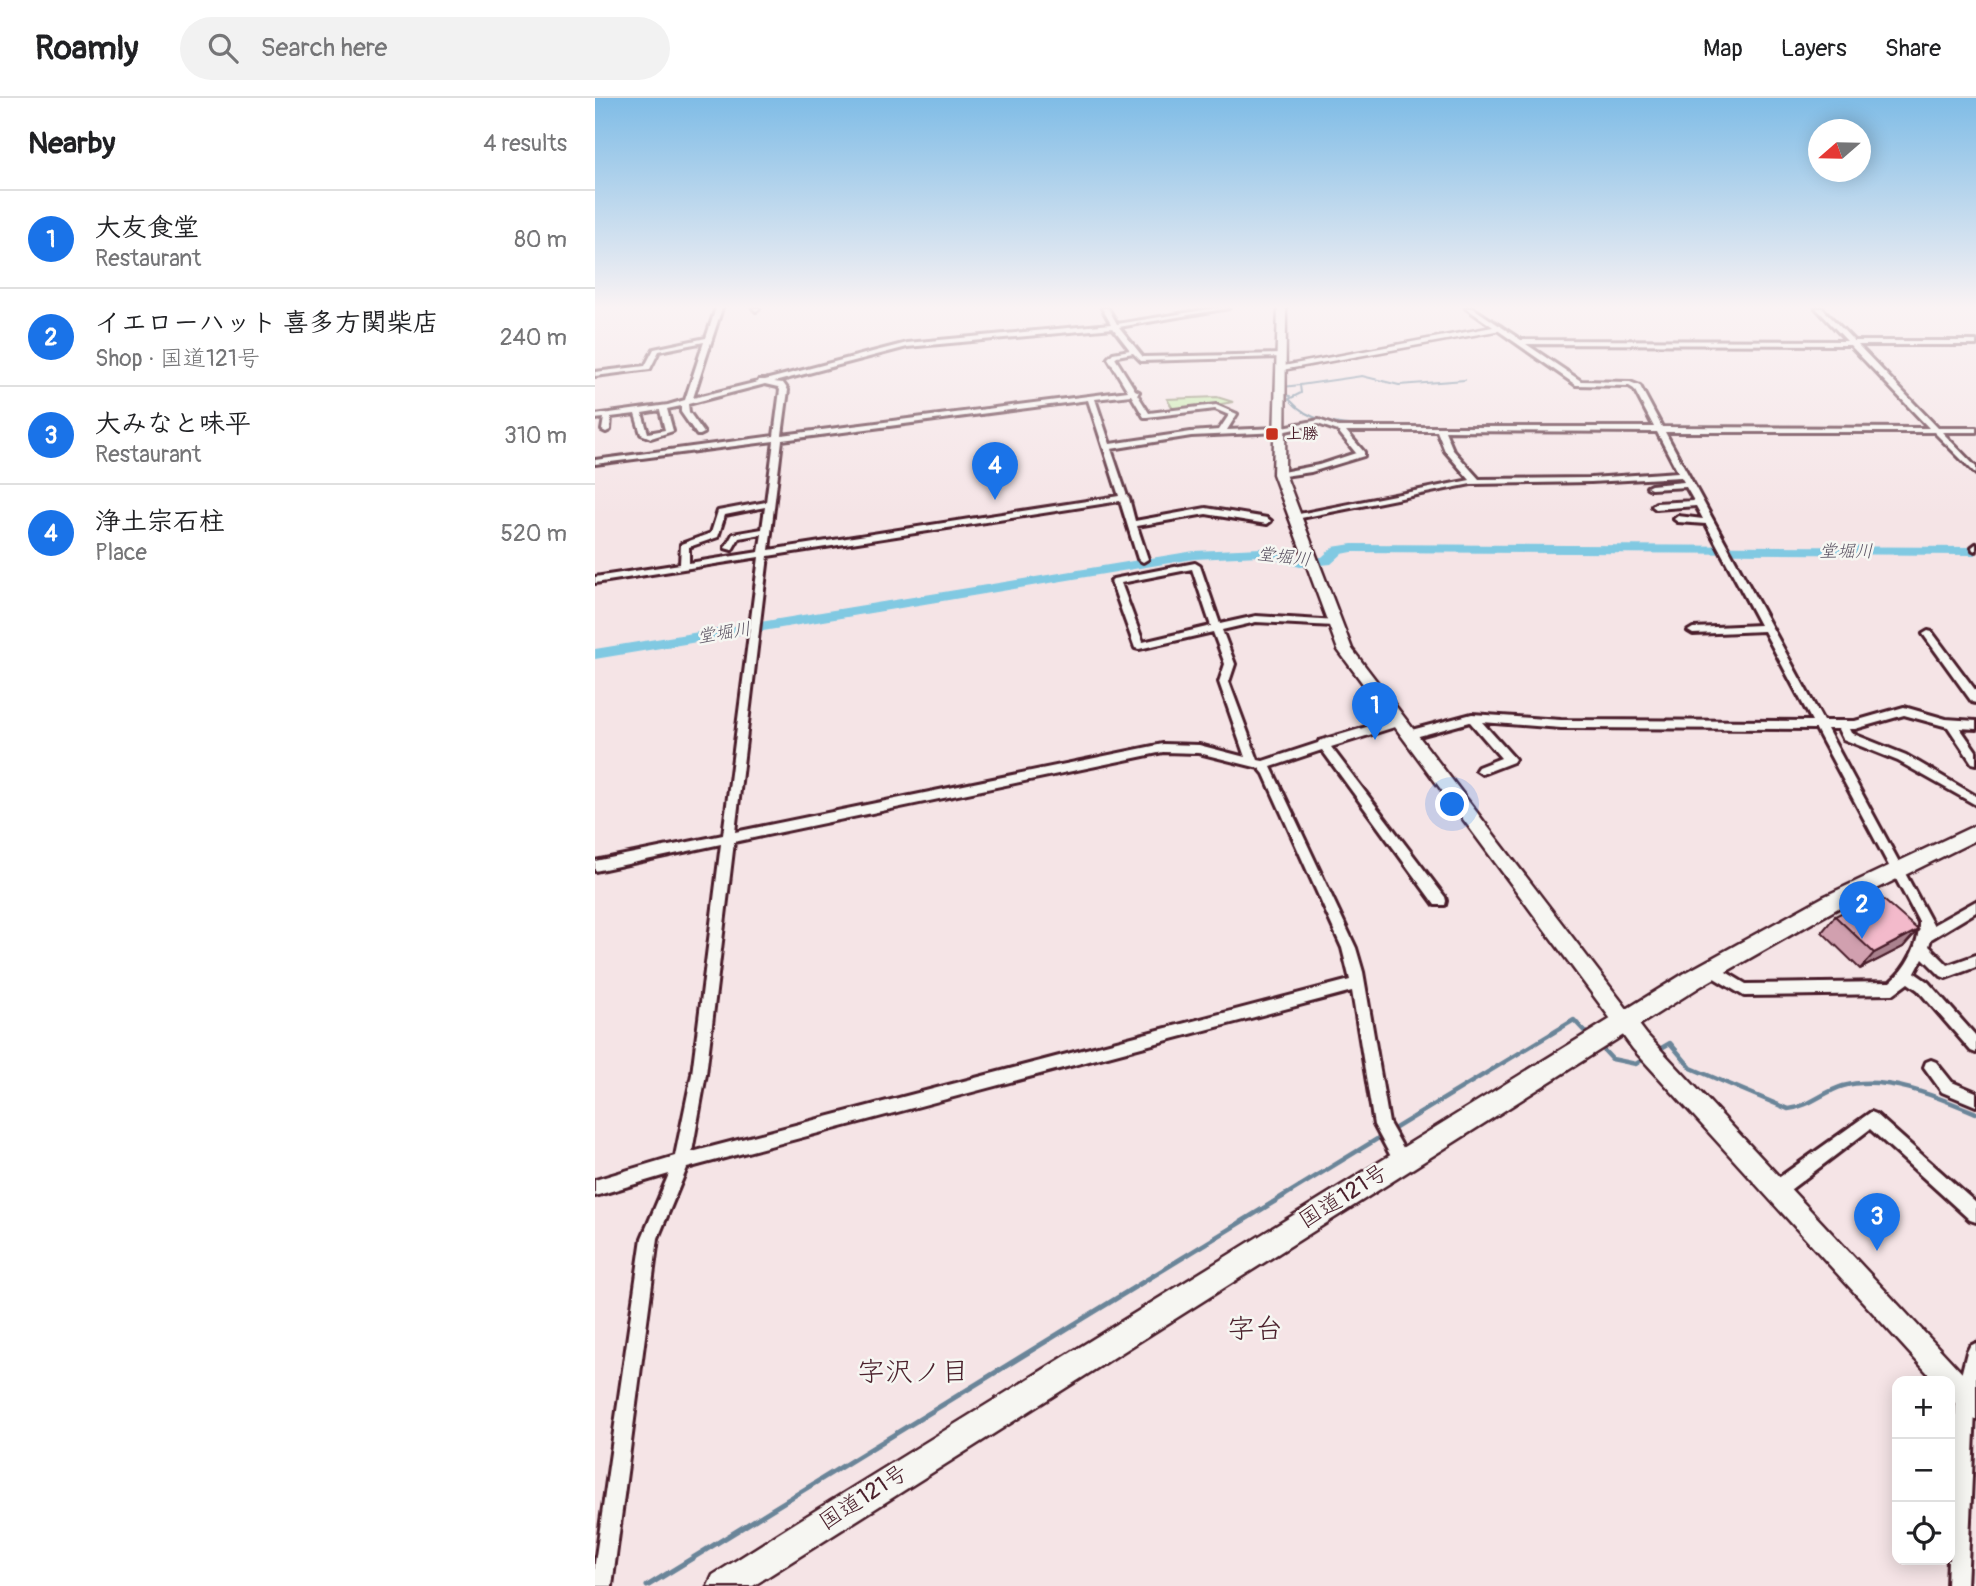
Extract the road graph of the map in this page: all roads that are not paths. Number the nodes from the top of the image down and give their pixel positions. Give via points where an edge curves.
1 (695, 377) edge
2 (775, 377) edge
3 (1125, 377) edge
4 (1282, 377) edge
5 (1572, 377) edge
6 (1884, 377) edge
7 (761, 381) junction
8 (1135, 392) junction
9 (1091, 398) junction
10 (686, 402) junction
11 (663, 408) junction
12 (638, 411) junction
13 (608, 415) junction
14 (595, 417) edge
15 (1340, 429) junction
16 (1440, 429) junction
17 (1660, 429) junction
18 (606, 430) dead end
19 (1281, 430) junction
20 (1934, 430) junction
21 (1976, 430) edge
22 (700, 433) dead end
23 (1221, 433) junction
24 (779, 439) junction
25 (1106, 447) junction
26 (595, 462) edge
27 (1976, 472) edge
28 (1685, 474) junction
29 (1280, 475) junction
30 (1476, 481) junction
31 (1690, 484) junction
32 (1651, 487) dead end
33 (1125, 498) junction
34 (1700, 503) junction
35 (769, 504) junction
36 (1656, 506) dead end
37 (1294, 518) junction
38 (1678, 519) dead end
39 (1267, 521) dead end
40 (1711, 522) junction
41 (1133, 524) junction
42 (766, 531) junction
43 (729, 548) dead end
44 (763, 554) junction
45 (1143, 559) dead end
46 (685, 566) junction
47 (595, 580) edge
48 (1334, 624) junction
49 (1216, 627) junction
50 (1766, 628) junction
51 (1693, 631) dead end
52 (1928, 634) dead end
53 (1976, 699) edge
54 (1472, 718) junction
55 (1397, 722) junction
56 (1820, 724) junction
57 (1952, 724) junction
58 (1976, 724) edge
59 (1841, 725) junction
60 (1408, 735) junction
61 (1323, 744) junction
62 (1976, 760) edge
63 (1258, 763) junction
64 (1482, 771) dead end
65 (1976, 801) edge
66 (1976, 832) edge
67 (728, 838) junction
68 (595, 866) edge
69 (1895, 867) junction
70 (1440, 901) dead end
71 (1974, 910) edge
72 (1924, 940) junction
73 (1976, 961) edge
74 (1711, 969) junction
75 (1907, 975) junction
76 (1357, 984) junction
77 (1624, 1023) junction
78 (1976, 1046) edge
79 (1931, 1067) dead end
80 (1976, 1099) edge
81 (1402, 1160) junction
82 (682, 1162) junction
83 (595, 1188) edge
84 (1776, 1189) junction
85 (1976, 1213) edge
86 (1976, 1352) edge
87 (1971, 1401) edge
88 (602, 1586) edge
89 (724, 1586) edge
90 (1957, 1586) edge

1 - 10 street
2 - 7 street
3 - 8 street
4 - 19 main road
5 - 17 street via 1581,384 1634,386
6 - 20 street
7 - 10 street
7 - 24 street via 784,388
8 - 9 street
8 - 23 street via 1150,416 1216,407 1230,412 1233,414
9 - 24 street
9 - 25 street
10 - 11 street
10 - 22 street via 685,412
11 - 12 street
11 - 12 street via 669,431 651,436 645,434
12 - 13 street
13 - 14 street
13 - 18 street
15 - 16 street
15 - 19 street via 1318,422
15 - 29 street via 1361,454
16 - 17 street
16 - 30 street via 1448,451
17 - 20 street
17 - 28 street
19 - 23 street
19 - 29 main road
20 - 21 street
20 - 27 street
23 - 25 street
24 - 26 street
24 - 35 street
25 - 33 street
28 - 30 street
28 - 31 street
29 - 37 main road
30 - 37 street
31 - 32 street
31 - 34 street
33 - 41 street
33 - 44 street
34 - 36 street
34 - 40 street
35 - 42 street
35 - 46 street via 720,513 715,535 684,546
37 - 48 main road
38 - 40 street
39 - 41 street via 1206,511
40 - 50 street
41 - 45 street
42 - 43 street via 736,536
42 - 44 street
44 - 46 street
44 - 67 street
46 - 47 street
48 - 49 street via 1266,618
48 - 55 main road via 1345,650
49 - 49 street via 1136,646 1116,580 1195,566
49 - 63 street via 1230,664 1224,682
50 - 51 street
50 - 56 street
52 - 53 street
54 - 56 street via 1561,724
54 - 60 street
54 - 64 street via 1509,758
55 - 60 main road
55 - 61 street
56 - 59 street
56 - 69 street
57 - 58 street
57 - 59 street via 1904,711 1862,724
57 - 62 street
59 - 65 street via 1847,736 1902,758
60 - 77 main road
61 - 63 street
61 - 70 street
63 - 67 street via 1199,749 1163,748
63 - 76 street via 1269,772 1349,948
66 - 69 highway, 国道121号
67 - 68 street
67 - 82 street via 699,1074
69 - 72 street via 1926,922
69 - 74 highway, 国道121号
71 - 72 street
72 - 73 street via 1946,972
72 - 75 street
74 - 75 street via 1744,990 1893,988
74 - 77 highway, 国道121号
75 - 78 street via 1923,986
76 - 81 street via 1382,1125
76 - 82 street
77 - 81 highway, 国道121号
77 - 84 main road
79 - 80 street via 1947,1087
81 - 89 highway, 国道121号
82 - 83 street
82 - 88 street via 650,1238
84 - 85 street via 1871,1119
84 - 87 main road
86 - 87 street
87 - 90 street

